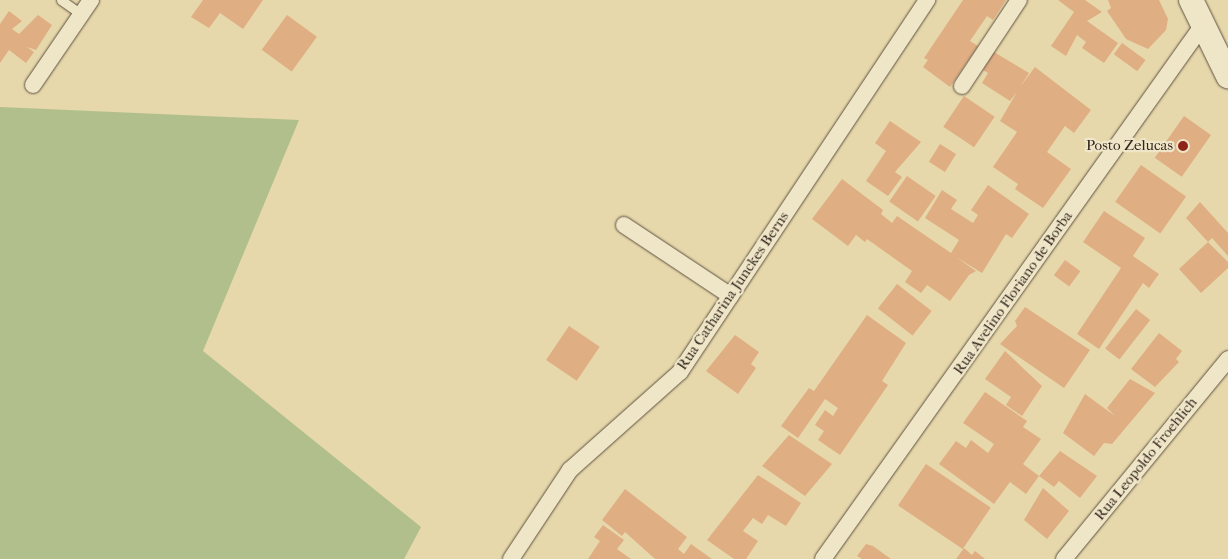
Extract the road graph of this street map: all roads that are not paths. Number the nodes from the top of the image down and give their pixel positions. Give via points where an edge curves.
1 (61, 0) edge
2 (90, 0) edge
3 (927, 0) edge
4 (1019, 0) edge
5 (1191, 0) edge
6 (81, 14) junction
7 (1202, 26) junction
8 (1228, 76) edge
9 (33, 85) dead end
10 (962, 86) dead end
11 (624, 225) dead end
12 (731, 296) junction
13 (1228, 359) edge
14 (511, 559) edge
15 (823, 559) edge
16 (1064, 559) edge

1 - 6 lane
2 - 6 street
3 - 12 street, Rua Catharina Junckes Berns
4 - 10 street
5 - 7 main road
6 - 9 street
7 - 8 main road
7 - 15 street, Rua Avelino Floriano de Borba
11 - 12 street
12 - 14 street, Rua Catharina Junckes Berns via 680,372 570,470
13 - 16 street, Rua Leopoldo Froehlich

